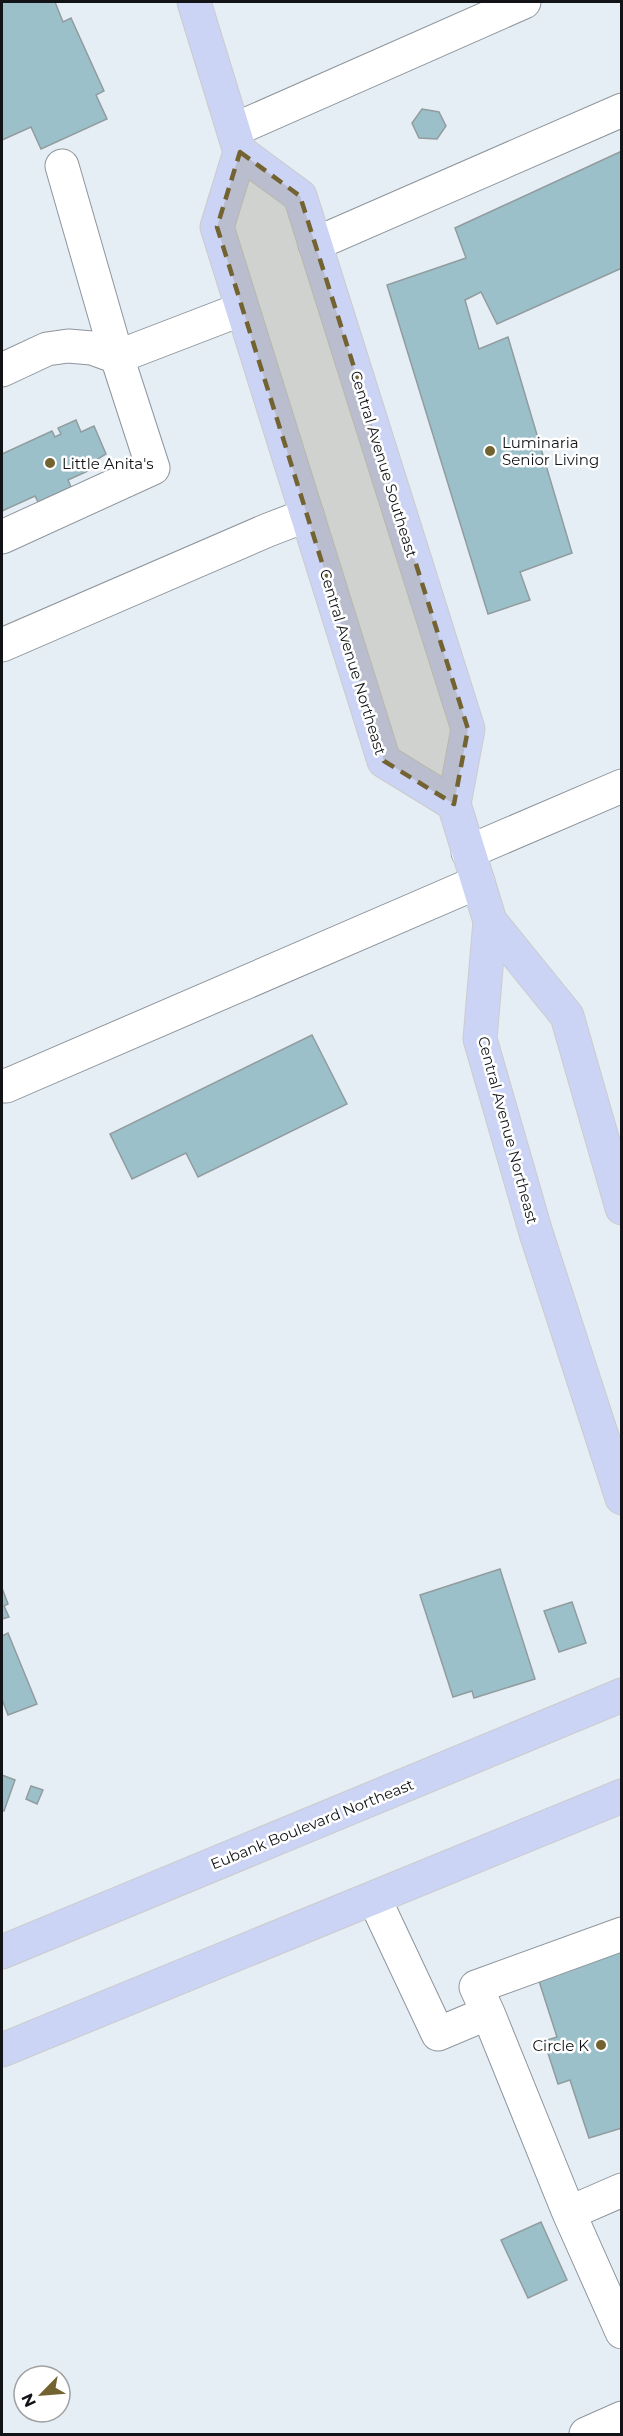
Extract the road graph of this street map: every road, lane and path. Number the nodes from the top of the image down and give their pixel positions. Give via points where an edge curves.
1 (194, 2) edge
2 (524, 2) edge
3 (621, 110) edge
4 (237, 141) junction
5 (62, 166) dead end
6 (315, 244) junction
7 (242, 309) junction
8 (117, 357) junction
9 (2, 370) edge
10 (307, 515) junction
11 (2, 537) edge
12 (2, 645) edge
13 (621, 786) edge
14 (454, 804) junction
15 (473, 867) junction
16 (490, 921) junction
17 (2, 1085) edge
18 (621, 1208) edge
19 (621, 1498) edge
20 (621, 1695) edge
21 (621, 1796) edge
22 (374, 1898) junction
23 (621, 1934) edge
24 (2, 1952) edge
25 (488, 2013) junction
26 (2, 2050) edge
27 (621, 2190) edge
28 (569, 2213) junction
29 (621, 2332) edge
30 (621, 2418) edge
31 (586, 2434) edge

1 - 4 main road
2 - 4 street
3 - 6 street
4 - 6 main road, Central Avenue Southeast via 300,196
4 - 7 main road, Central Avenue Northeast via 217,227
5 - 8 street
6 - 14 main road, Central Avenue Southeast via 468,729
7 - 8 street
7 - 10 main road, Central Avenue Northeast
8 - 9 street via 92,348 68,346 47,349
8 - 11 street via 153,468
10 - 12 street
10 - 14 main road, Central Avenue Northeast via 384,761
13 - 15 street
14 - 15 main road, Central Avenue Northeast
15 - 16 main road, Central Avenue Northeast
15 - 17 street
16 - 18 main road via 567,1016
16 - 19 main road, Central Avenue Northeast via 480,1040
20 - 24 main road, Eubank Boulevard Northeast
21 - 22 main road
22 - 25 street via 438,2034
22 - 26 main road
23 - 25 street via 476,1987
25 - 28 street
27 - 28 street
28 - 29 street
30 - 31 street

